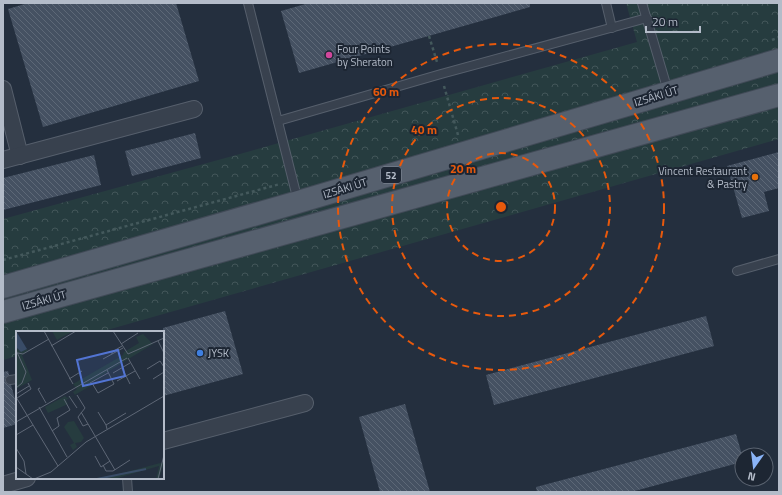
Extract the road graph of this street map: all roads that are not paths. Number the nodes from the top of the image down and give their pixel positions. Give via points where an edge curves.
1 (248, 3) edge
2 (606, 3) edge
3 (642, 3) edge
4 (647, 18) junction
5 (612, 28) junction
6 (779, 60) edge
7 (3, 89) edge
8 (668, 92) junction
9 (779, 95) edge
10 (194, 109) dead end
11 (278, 121) junction
12 (20, 156) junction
13 (3, 160) edge
14 (298, 202) junction
15 (779, 259) edge
16 (737, 271) dead end
17 (3, 287) edge
18 (3, 312) edge
19 (305, 403) dead end
20 (164, 441) edge
21 (24, 479) edge
22 (127, 479) edge
23 (3, 485) edge
24 (128, 492) edge

1 - 11 lane
2 - 5 lane
3 - 4 lane
4 - 5 lane
4 - 8 lane
5 - 11 lane
6 - 8 main road, IZSÁKI ÚT / 52
7 - 12 street
8 - 14 main road, IZSÁKI ÚT / 52
9 - 18 main road, IZSÁKI ÚT
10 - 12 street
11 - 14 lane
12 - 13 street
14 - 17 main road, IZSÁKI ÚT / 52
15 - 16 lane
19 - 20 street
21 - 23 street
22 - 24 lane

